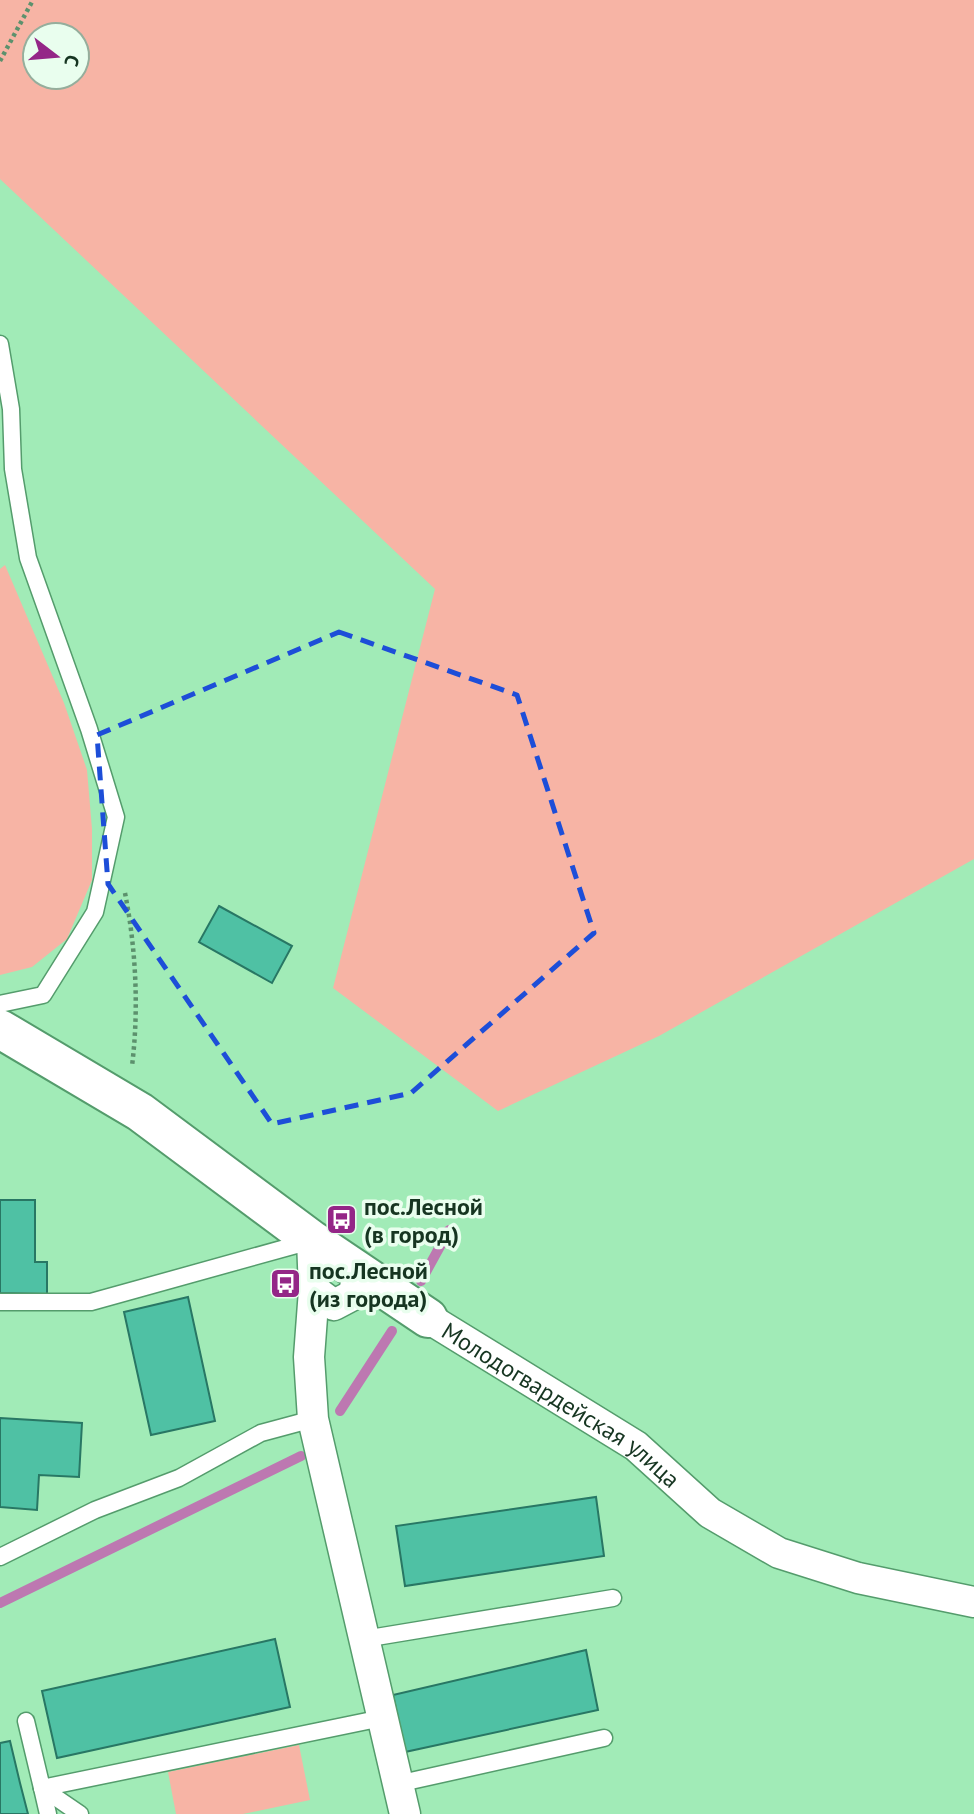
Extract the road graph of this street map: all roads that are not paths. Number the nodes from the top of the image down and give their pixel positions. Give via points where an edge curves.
1 (0, 344) edge
2 (0, 466) edge
3 (15, 482) junction
4 (0, 1004) edge
5 (0, 1029) edge
6 (312, 1240) junction
7 (359, 1273) junction
8 (314, 1290) junction
9 (0, 1302) edge
10 (428, 1318) joint
11 (313, 1419) junction
12 (0, 1557) edge
13 (613, 1598) dead end
14 (974, 1602) edge
15 (364, 1639) junction
16 (382, 1718) junction
17 (26, 1721) dead end
18 (604, 1738) dead end
19 (42, 1788) junction
20 (400, 1806) edge
21 (48, 1814) edge
22 (80, 1814) edge

1 - 3 lane via 12,409
2 - 3 lane
3 - 4 lane via 28,558 116,817 95,912 43,995
5 - 6 street, Молодогвардейская улица via 127,1104
6 - 7 street, Молодогвардейская улица
6 - 8 street
6 - 9 lane via 91,1302
7 - 8 street via 353,1295 334,1305
7 - 10 street, Молодогвардейская улица
8 - 11 street via 309,1357
10 - 14 street, Молодогвардейская улица via 636,1446 710,1513 779,1553 858,1578
11 - 12 lane via 261,1433 179,1478 95,1510
11 - 15 street
13 - 15 lane
15 - 16 street
16 - 19 lane
16 - 20 street
17 - 19 lane
18 - 20 lane
19 - 21 lane
19 - 22 lane

